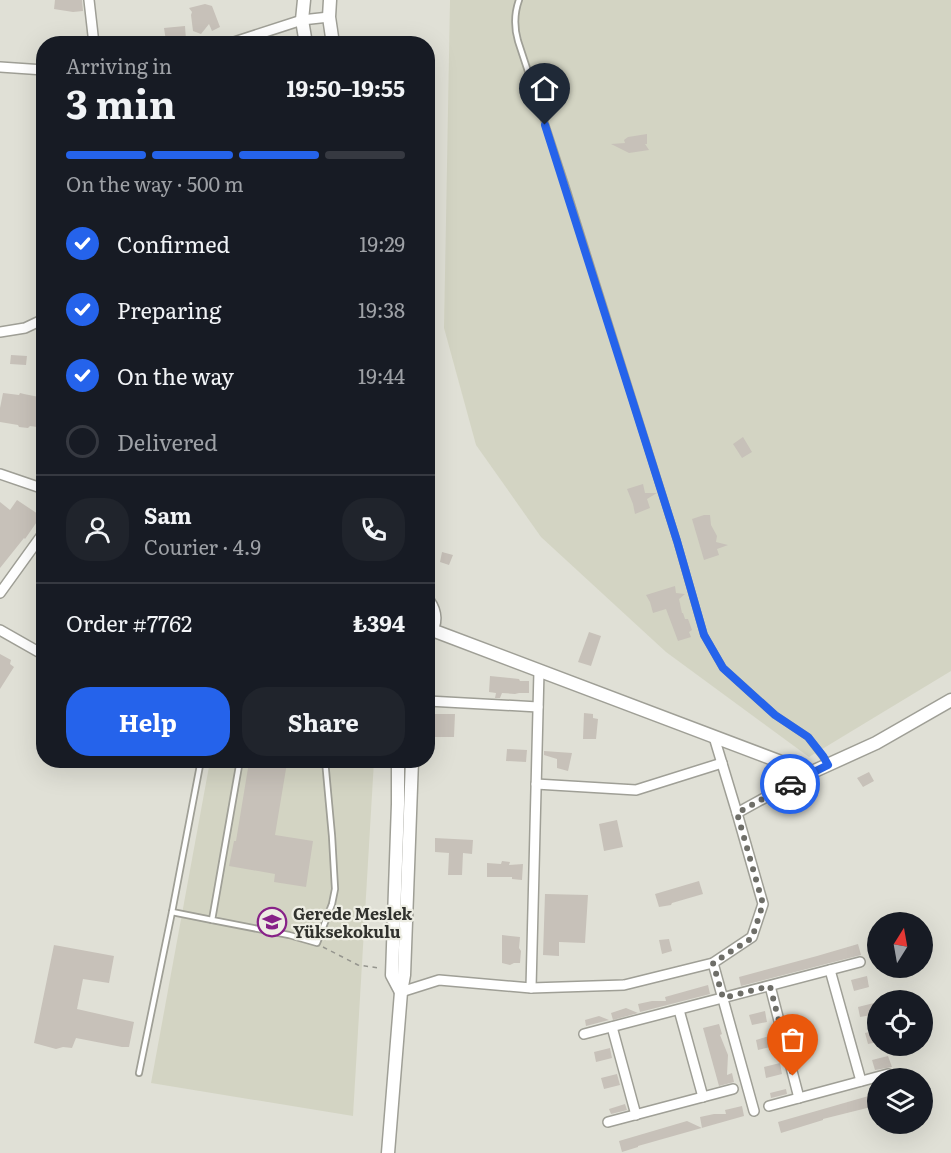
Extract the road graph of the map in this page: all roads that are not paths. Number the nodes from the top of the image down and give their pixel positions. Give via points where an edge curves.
1 (89, 0) edge
2 (304, 0) edge
3 (330, 0) edge
4 (519, 0) edge
5 (329, 18) junction
6 (302, 20) junction
7 (266, 33) junction
8 (93, 36) edge
9 (256, 36) edge
10 (266, 36) edge
11 (305, 36) edge
12 (332, 36) edge
13 (0, 67) edge
14 (36, 69) edge
15 (36, 323) edge
16 (0, 332) edge
17 (0, 474) edge
18 (36, 486) edge
19 (36, 543) edge
20 (0, 593) edge
21 (0, 630) edge
22 (435, 635) edge
23 (36, 650) edge
24 (539, 671) junction
25 (951, 700) edge
26 (435, 701) edge
27 (538, 707) junction
28 (714, 737) junction
29 (722, 763) junction
30 (828, 765) junction
31 (199, 768) edge
32 (239, 768) edge
33 (326, 768) edge
34 (398, 768) edge
35 (412, 768) edge
36 (810, 773) junction
37 (536, 784) junction
38 (737, 813) junction
39 (172, 912) junction
40 (212, 920) junction
41 (860, 962) dead end
42 (713, 963) junction
43 (830, 970) junction
44 (770, 986) junction
45 (531, 988) junction
46 (401, 992) junction
47 (723, 998) junction
48 (679, 1010) junction
49 (612, 1027) junction
50 (584, 1034) dead end
51 (139, 1073) dead end
52 (867, 1079) edge
53 (861, 1081) junction
54 (733, 1089) dead end
55 (703, 1097) junction
56 (799, 1098) junction
57 (769, 1106) dead end
58 (754, 1111) dead end
59 (636, 1115) junction
60 (608, 1122) dead end
61 (388, 1153) edge

1 - 8 street
2 - 6 street
3 - 5 street
4 - 30 lane via 515,14 518,41 704,635 723,668 775,715 808,737
5 - 6 street
5 - 12 street
6 - 7 street
6 - 11 street
7 - 9 street
7 - 10 street
13 - 14 street
15 - 16 street
17 - 18 street
19 - 20 street
21 - 23 street
22 - 24 street
24 - 27 street
24 - 28 street
25 - 30 street
26 - 27 street
27 - 37 street
28 - 29 street
28 - 36 street
29 - 37 street via 636,790
29 - 38 street
30 - 36 street
31 - 39 lane
32 - 40 lane
33 - 40 lane via 335,889 317,944
34 - 46 street via 392,975
35 - 46 street
36 - 38 street
37 - 45 street
38 - 42 street via 763,904 752,938
39 - 40 lane
39 - 51 lane
41 - 43 street
42 - 45 street via 624,985
42 - 47 street
43 - 44 street
43 - 53 street
44 - 47 street
44 - 56 street
45 - 46 street via 439,980
46 - 61 street
47 - 48 street
47 - 58 street
48 - 49 street
48 - 55 street
49 - 50 street
49 - 59 street
52 - 53 street
53 - 56 street
54 - 55 street
55 - 59 street
56 - 57 street
59 - 60 street

